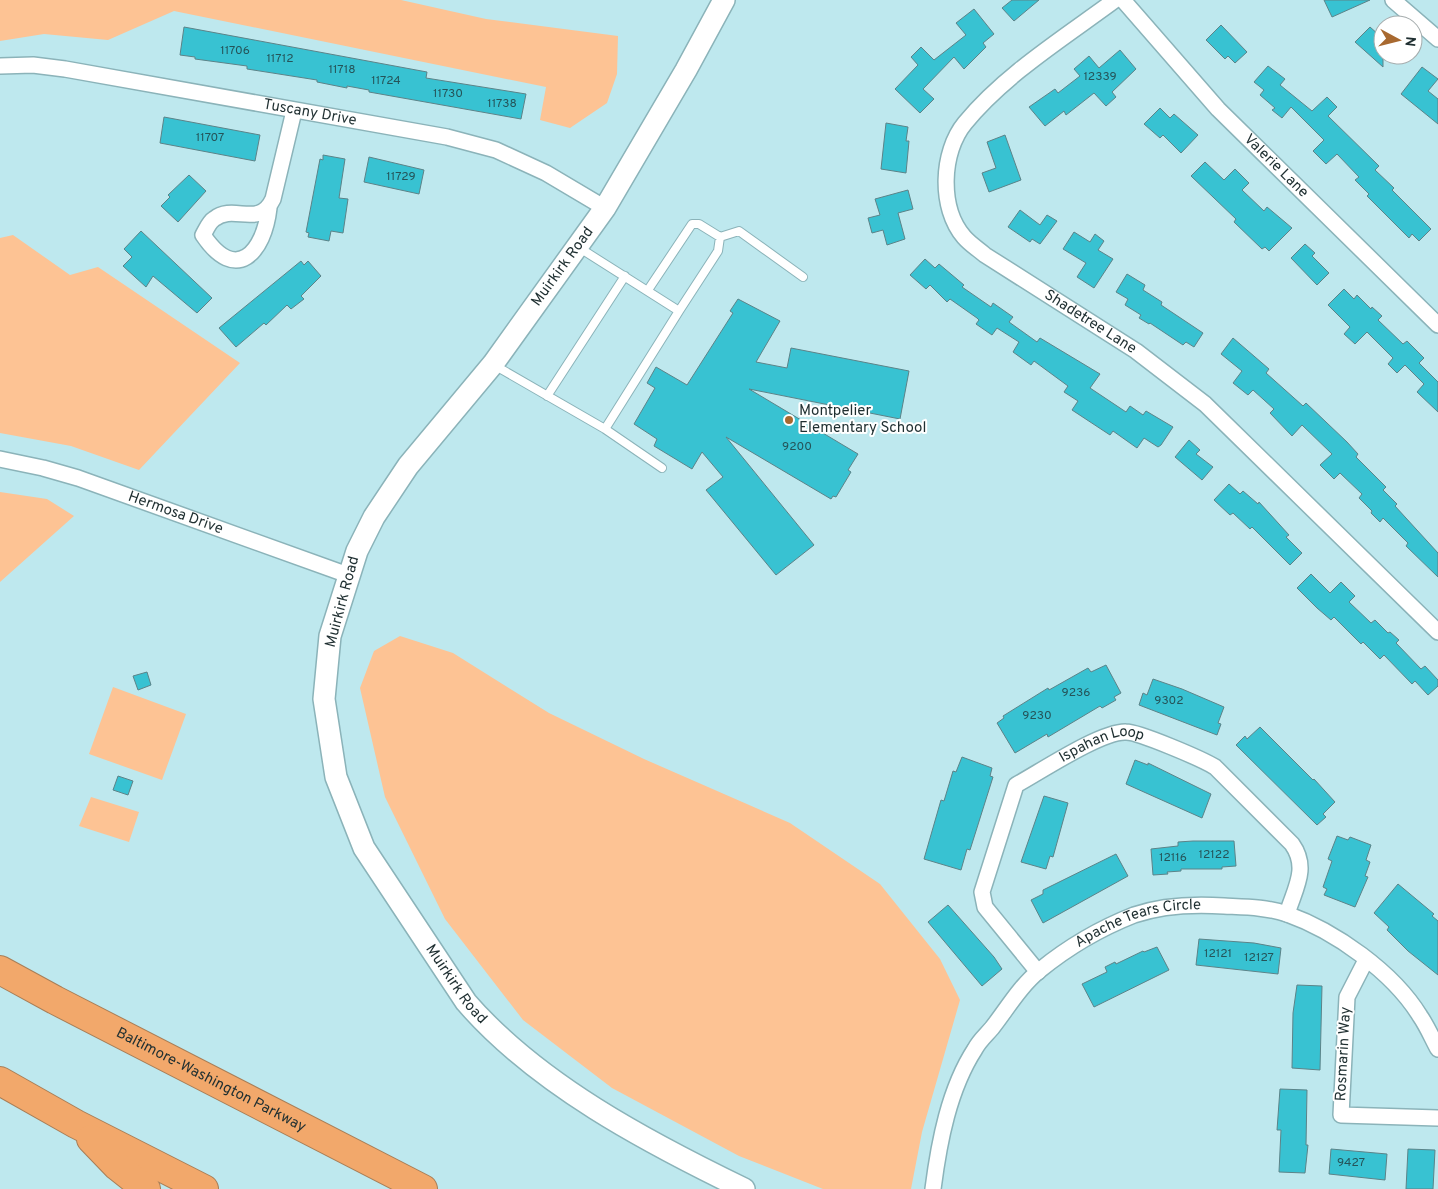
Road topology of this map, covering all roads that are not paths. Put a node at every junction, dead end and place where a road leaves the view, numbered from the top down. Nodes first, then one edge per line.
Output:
1 (724, 0) edge
2 (1115, 0) edge
3 (1123, 0) edge
4 (1393, 0) edge
5 (1438, 39) edge
6 (0, 66) edge
7 (294, 111) junction
8 (269, 208) dead end
9 (605, 208) junction
10 (720, 237) junction
11 (578, 247) junction
12 (625, 276) junction
13 (803, 276) dead end
14 (648, 290) junction
15 (679, 311) junction
16 (1438, 325) edge
17 (492, 364) junction
18 (547, 396) junction
19 (605, 430) junction
20 (0, 459) edge
21 (662, 468) dead end
22 (348, 575) junction
23 (1438, 632) edge
24 (1286, 914) junction
25 (1366, 960) junction
26 (0, 970) edge
27 (1038, 972) junction
28 (1438, 1049) edge
29 (0, 1081) edge
30 (1438, 1118) edge
31 (76, 1124) junction
32 (312, 1130) junction
33 (146, 1189) edge
34 (204, 1189) edge
35 (423, 1189) edge
36 (446, 1189) edge
37 (744, 1189) edge
38 (933, 1189) edge

1 - 9 main road, Muirkirk Road
2 - 23 street, Shadetree Lane
3 - 16 street, Valerie Lane
4 - 5 street
6 - 7 street, Tuscany Drive
7 - 8 street
7 - 9 street, Tuscany Drive
9 - 11 main road, Muirkirk Road
10 - 13 lane
10 - 14 lane
10 - 15 lane
11 - 12 lane
11 - 17 main road, Muirkirk Road
12 - 14 lane
12 - 18 lane
14 - 15 lane
15 - 19 lane
17 - 18 lane
17 - 22 main road, Muirkirk Road
18 - 19 lane
19 - 21 lane
20 - 22 street, Hermosa Drive
22 - 37 main road, Muirkirk Road
24 - 25 street, Apache Tears Circle
24 - 27 street, Apache Tears Circle
24 - 27 street, Ispahan Loop
25 - 28 street, Apache Tears Circle
25 - 30 street, Rosmarin Way
26 - 32 highway, Baltimore-Washington Parkway
27 - 38 street, Apache Tears Circle
29 - 31 highway
31 - 33 highway
31 - 34 highway
32 - 35 highway, Baltimore-Washington Parkway
32 - 36 highway

